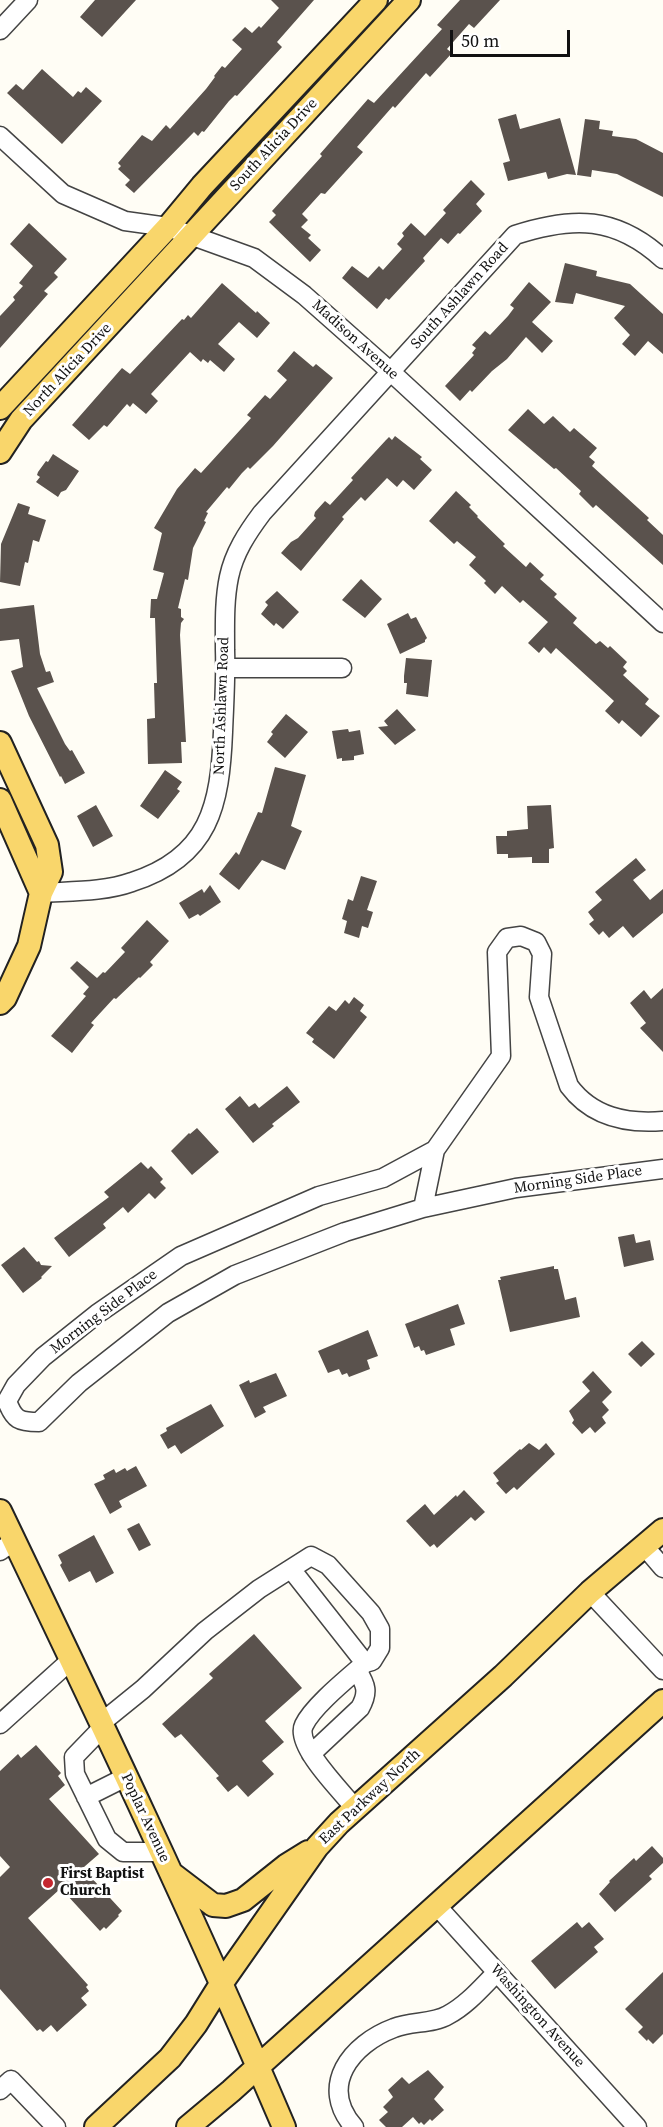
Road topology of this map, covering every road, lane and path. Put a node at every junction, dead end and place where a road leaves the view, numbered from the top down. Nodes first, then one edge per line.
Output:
1 (28, 0) edge
2 (376, 0) edge
3 (409, 0) edge
4 (0, 30) edge
5 (0, 136) edge
6 (168, 227) junction
7 (191, 235) junction
8 (663, 259) edge
9 (123, 275) joint
10 (141, 291) joint
11 (392, 372) junction
12 (0, 408) edge
13 (334, 434) joint
14 (0, 452) edge
15 (663, 623) edge
16 (225, 668) junction
17 (342, 668) dead end
18 (0, 742) edge
19 (0, 800) edge
20 (42, 893) junction
21 (0, 1003) edge
22 (663, 1121) edge
23 (435, 1150) junction
24 (663, 1169) edge
25 (423, 1208) junction
26 (0, 1511) edge
27 (663, 1530) edge
28 (7, 1546) edge
29 (645, 1547) junction
30 (663, 1568) edge
31 (291, 1569) junction
32 (590, 1592) junction
33 (71, 1660) junction
34 (361, 1666) junction
35 (663, 1670) edge
36 (663, 1701) edge
37 (0, 1724) edge
38 (102, 1725) junction
39 (311, 1754) junction
40 (126, 1777) junction
41 (86, 1797) junction
42 (356, 1808) junction
43 (317, 1847) junction
44 (165, 1862) junction
45 (436, 1905) junction
46 (497, 1972) junction
47 (221, 1984) junction
48 (258, 2066) junction
49 (0, 2090) edge
50 (56, 2127) edge
51 (96, 2127) edge
52 (188, 2127) edge
53 (284, 2127) edge
54 (354, 2127) edge
55 (637, 2127) edge

1 - 4 street
2 - 6 main road, South Alicia Drive
3 - 7 main road, South Alicia Drive
5 - 6 street, Madison Avenue
6 - 7 street, Madison Avenue
6 - 9 main road, South Alicia Drive
7 - 10 main road, South Alicia Drive
7 - 11 street, Madison Avenue
8 - 11 street, South Ashlawn Road
9 - 12 main road, North Alicia Drive
10 - 14 main road, North Alicia Drive
11 - 13 street, South Ashlawn Road
11 - 15 street, Madison Avenue
13 - 16 street, North Ashlawn Road
16 - 17 street
16 - 20 street, North Ashlawn Road
18 - 20 main road
19 - 20 main road
20 - 21 main road
22 - 23 street, Morning Side Place
23 - 25 street, Morning Side Place
23 - 25 street, Morning Side Place
24 - 25 street, Morning Side Place
26 - 28 main road, Poplar Avenue
27 - 29 main road, East Parkway North
28 - 33 main road, Poplar Avenue
29 - 30 street
29 - 32 main road, East Parkway North
31 - 34 street
31 - 34 street
31 - 38 street
32 - 35 street
32 - 42 main road, East Parkway North
33 - 37 street
33 - 38 main road, Poplar Avenue
34 - 39 street
34 - 39 street
36 - 45 main road
38 - 40 main road, Poplar Avenue
38 - 41 street
39 - 42 street
40 - 41 street
40 - 44 main road, Poplar Avenue
41 - 44 street
42 - 43 main road, East Parkway North
43 - 44 main road
43 - 47 main road, East Parkway North
44 - 47 main road, Poplar Avenue
45 - 46 street, Washington Avenue
45 - 48 main road
46 - 54 street
46 - 55 street, Washington Avenue
47 - 48 main road, Poplar Avenue
47 - 51 main road, East Parkway North
48 - 52 main road
48 - 53 main road, Poplar Avenue
49 - 50 street

